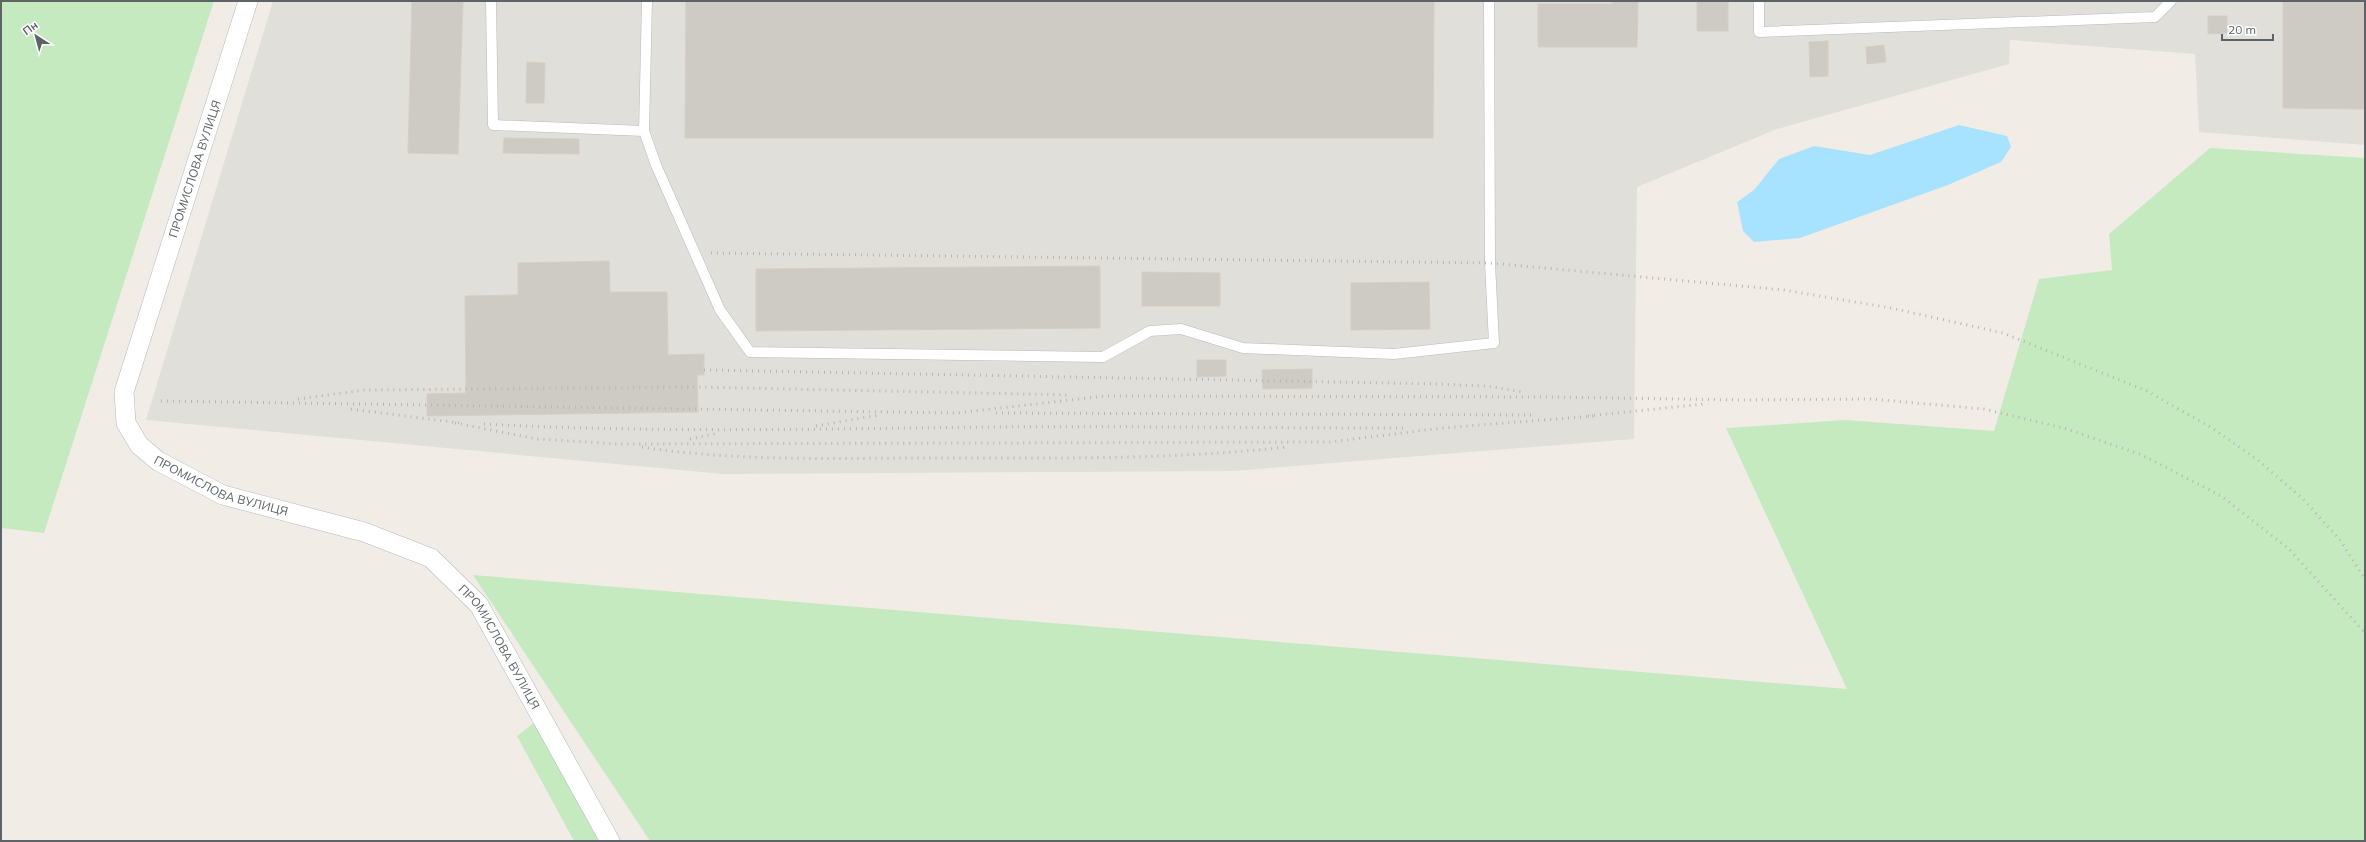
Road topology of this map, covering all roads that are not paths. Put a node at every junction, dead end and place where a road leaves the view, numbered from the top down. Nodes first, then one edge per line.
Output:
1 (248, 1) edge
2 (491, 1) edge
3 (647, 1) edge
4 (1489, 1) edge
5 (1759, 1) edge
6 (2171, 1) edge
7 (644, 131) junction
8 (610, 841) edge

1 - 8 street, ПРОМИСЛОВА ВУЛИЦЯ
2 - 7 lane
3 - 7 lane
4 - 7 lane
5 - 6 lane

